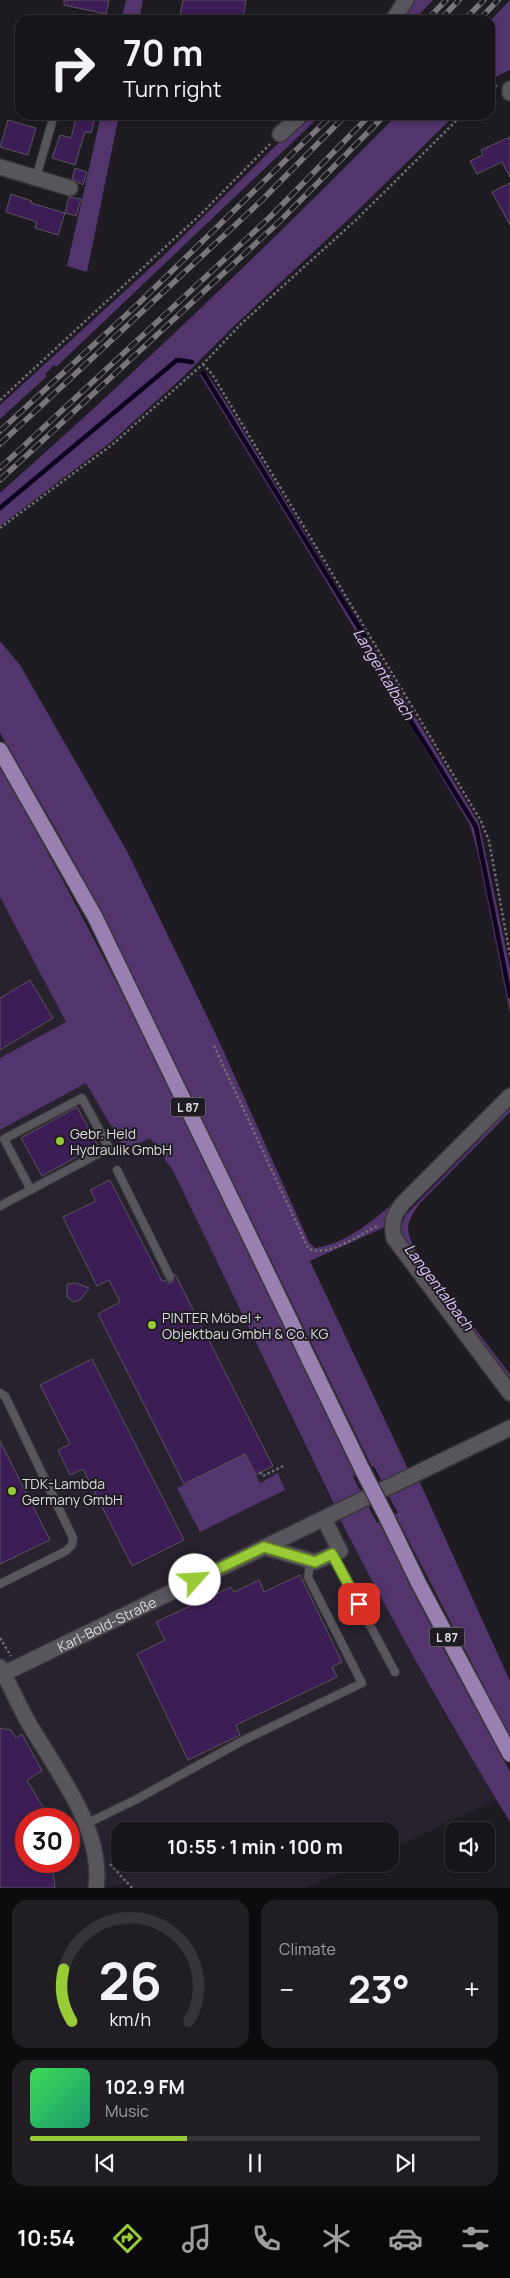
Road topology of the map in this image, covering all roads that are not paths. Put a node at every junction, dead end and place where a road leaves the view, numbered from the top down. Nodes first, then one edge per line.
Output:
1 (406, 0) edge
2 (396, 15) edge
3 (53, 120) edge
4 (295, 120) edge
5 (280, 134) road end
6 (0, 167) edge
7 (36, 178) junction
8 (70, 188) dead end
9 (0, 750) edge
10 (510, 1096) edge
11 (117, 1170) dead end
12 (31, 1190) junction
13 (0, 1206) edge
14 (170, 1277) dead end
15 (0, 1393) edge
16 (510, 1393) edge
17 (510, 1428) edge
18 (324, 1518) junction
19 (264, 1547) junction
20 (332, 1554) junction
21 (311, 1561) junction
22 (0, 1584) edge
23 (2, 1671) edge
24 (395, 1672) dead end
25 (510, 1754) edge
26 (86, 1824) junction
27 (96, 1888) edge

1 - 2 street
3 - 7 lane
4 - 5 street
6 - 7 street
7 - 8 street
9 - 25 main road, L 87, bridge
10 - 16 street
11 - 14 lane
12 - 12 lane
12 - 13 lane
15 - 22 lane
17 - 18 street, Karl-Bold-Straße
18 - 19 street, Karl-Bold-Straße
18 - 20 street
19 - 21 street
19 - 23 street, Karl-Bold-Straße
20 - 21 street
20 - 24 lane
21 - 26 lane
23 - 26 street, Karl-Bold-Straße
26 - 27 street, Karl-Bold-Straße

